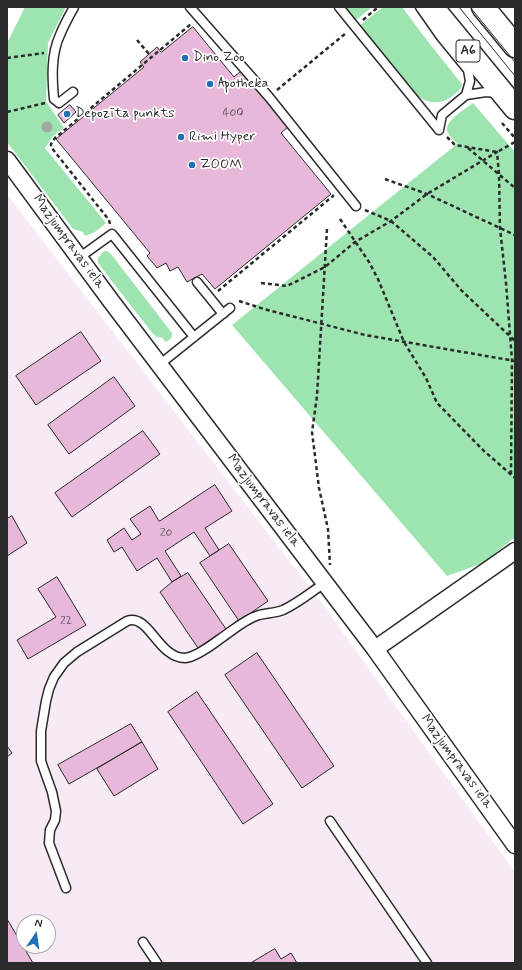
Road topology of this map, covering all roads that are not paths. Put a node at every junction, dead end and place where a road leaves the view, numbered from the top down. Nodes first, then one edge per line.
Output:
1 (74, 7) edge
2 (190, 7) edge
3 (339, 7) edge
4 (420, 7) edge
5 (432, 7) edge
6 (483, 7) edge
7 (515, 46) edge
8 (73, 92) dead end
9 (466, 95) junction
10 (510, 101) edge
11 (7, 160) edge
12 (356, 206) road end
13 (80, 257) junction
14 (197, 282) dead end
15 (230, 308) dead end
16 (223, 314) junction
17 (194, 337) junction
18 (159, 365) junction
19 (515, 551) edge
20 (325, 583) junction
21 (375, 649) junction
22 (330, 821) dead end
23 (515, 845) edge
24 (66, 888) dead end
25 (143, 942) dead end
26 (157, 963) edge
27 (427, 963) edge

1 - 8 lane
2 - 12 lane
3 - 9 lane
4 - 9 lane
5 - 10 highway, A6
6 - 7 highway
9 - 10 lane
11 - 13 street, Mazjumpravas iela
13 - 17 lane
13 - 18 street, Mazjumpravas iela
14 - 16 lane
15 - 16 lane
16 - 17 lane
17 - 18 lane
18 - 20 street, Mazjumpravas iela
19 - 21 street
20 - 21 street, Mazjumpravas iela
20 - 24 lane
21 - 23 street, Mazjumpravas iela
22 - 27 lane
25 - 26 lane

